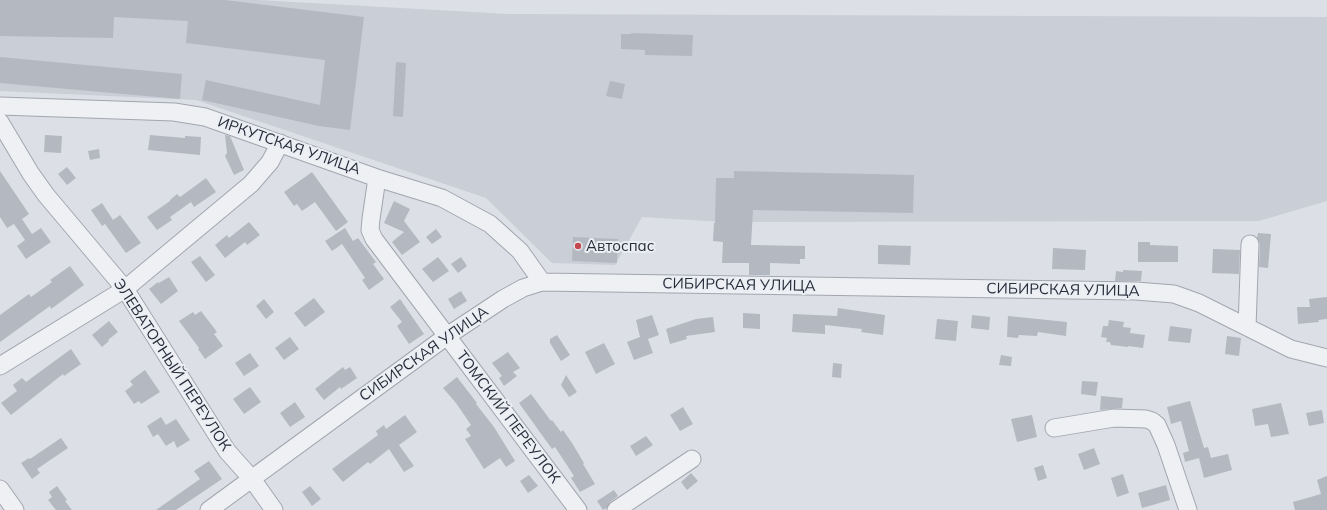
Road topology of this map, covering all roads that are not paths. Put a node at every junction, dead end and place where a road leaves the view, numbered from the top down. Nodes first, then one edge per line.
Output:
1 (0, 106) edge
2 (0, 122) edge
3 (280, 143) junction
4 (377, 178) junction
5 (1250, 244) dead end
6 (542, 282) junction
7 (125, 289) junction
8 (1247, 327) junction
9 (447, 336) junction
10 (1327, 358) edge
11 (0, 366) edge
12 (1054, 428) dead end
13 (692, 459) dead end
14 (252, 479) junction
15 (0, 489) edge
16 (15, 510) edge
17 (209, 510) edge
18 (274, 510) edge
19 (578, 510) edge
20 (616, 510) edge
21 (1188, 510) edge

1 - 3 street, ИРКУТСКАЯ УЛИЦА
2 - 7 street, ЭЛЕВАТОРНЫЙ ПЕРЕУЛОК
3 - 4 street, ИРКУТСКАЯ УЛИЦА
3 - 7 street
4 - 6 street, ИРКУТСКАЯ УЛИЦА
4 - 9 street, ТОМСКИЙ ПЕРЕУЛОК
5 - 8 street
6 - 8 street, СИБИРСКАЯ УЛИЦА
6 - 9 street, СИБИРСКАЯ УЛИЦА
7 - 11 street
7 - 14 street, ЭЛЕВАТОРНЫЙ ПЕРЕУЛОК
8 - 10 street, СИБИРСКАЯ УЛИЦА
9 - 14 street, СИБИРСКАЯ УЛИЦА
9 - 19 street, ТОМСКИЙ ПЕРЕУЛОК
12 - 21 street
13 - 20 street
14 - 17 street, СИБИРСКАЯ УЛИЦА
14 - 18 street, ЭЛЕВАТОРНЫЙ ПЕРЕУЛОК
15 - 16 street

